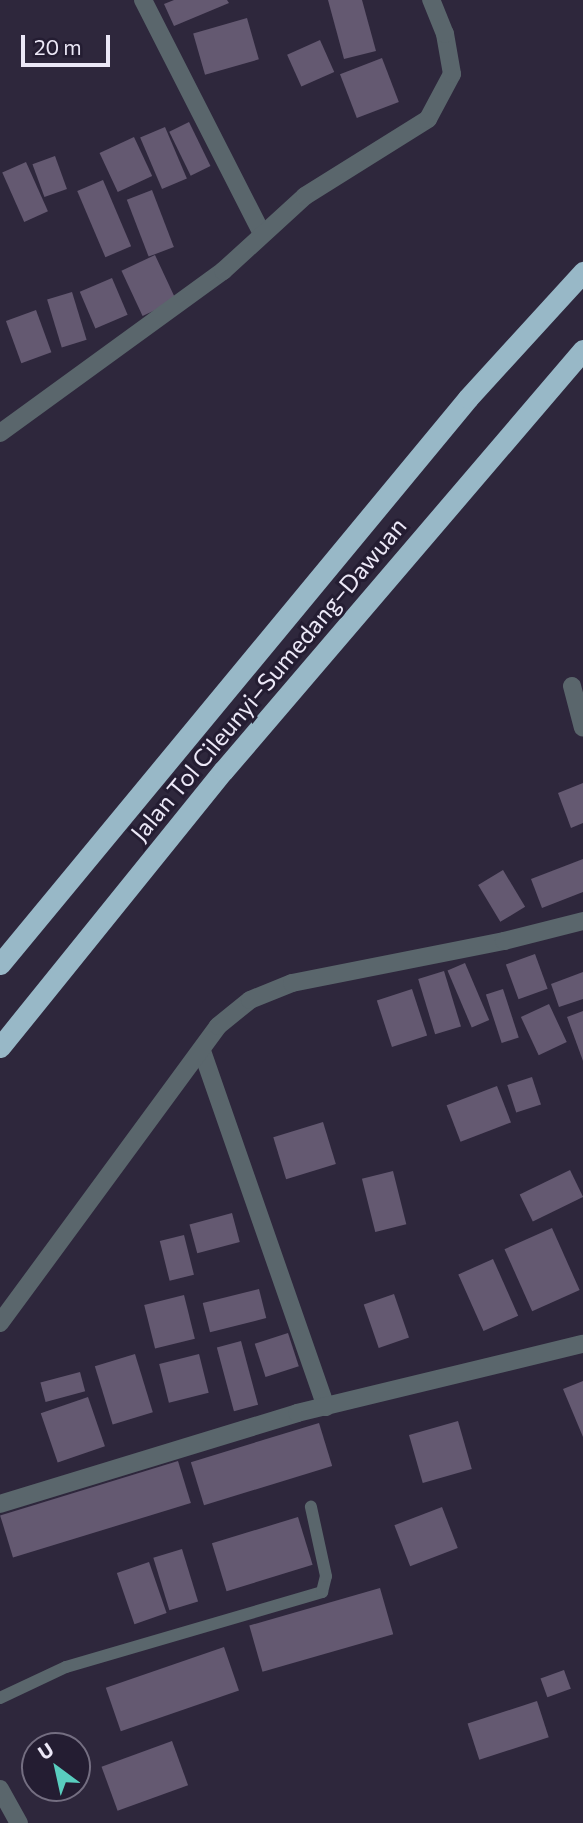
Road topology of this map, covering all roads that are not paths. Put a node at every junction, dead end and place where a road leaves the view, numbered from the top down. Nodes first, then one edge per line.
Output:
1 (143, 0) edge
2 (431, 0) edge
3 (261, 234) junction
4 (583, 272) edge
5 (583, 350) edge
6 (0, 433) edge
7 (572, 686) dead end
8 (583, 728) edge
9 (583, 921) edge
10 (0, 964) edge
11 (0, 1047) edge
12 (202, 1051) junction
13 (0, 1322) edge
14 (583, 1344) edge
15 (326, 1406) junction
16 (0, 1504) edge
17 (311, 1507) dead end
18 (0, 1698) edge
19 (0, 1789) edge
20 (19, 1823) edge

1 - 3 street
2 - 3 street
3 - 6 street
4 - 10 highway, Jalan Tol Cileunyi–Sumedang–Dawuan
5 - 11 highway, Jalan Tol Cileunyi–Sumedang–Dawuan
7 - 8 street
9 - 12 street
12 - 13 street
12 - 15 street
14 - 15 street
15 - 16 street
17 - 18 lane
19 - 20 street

